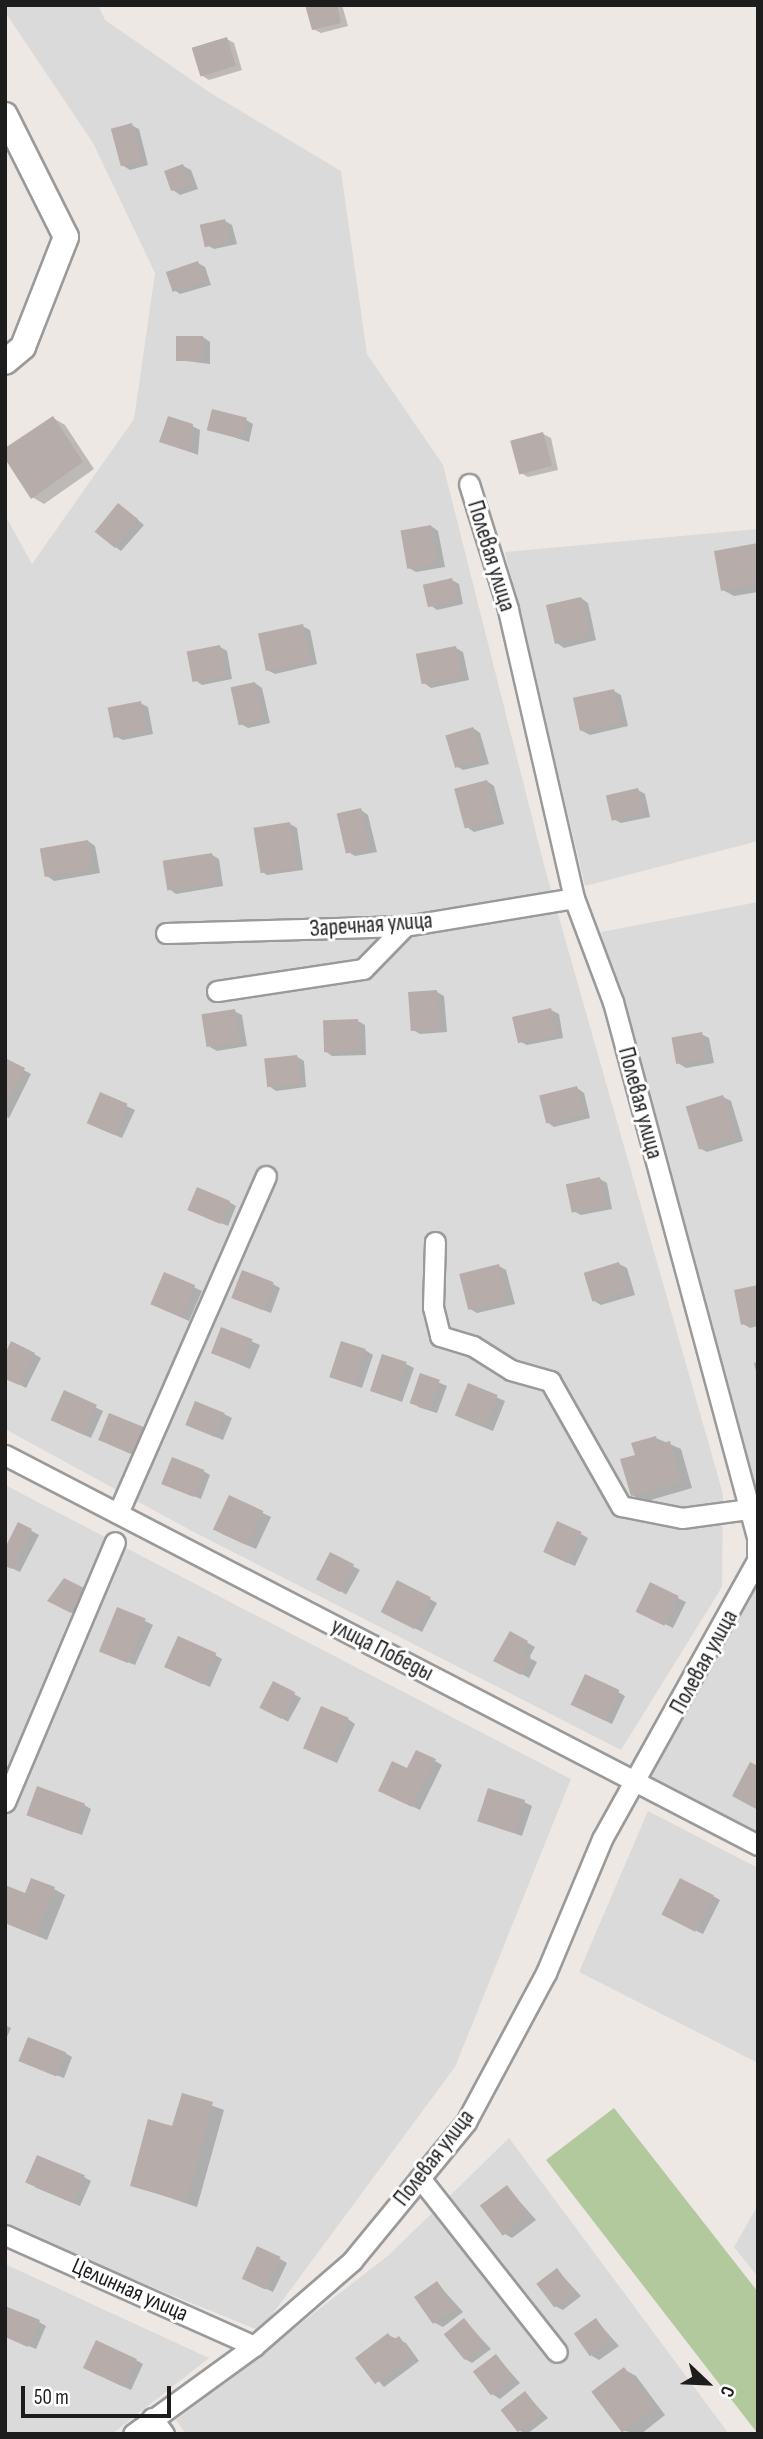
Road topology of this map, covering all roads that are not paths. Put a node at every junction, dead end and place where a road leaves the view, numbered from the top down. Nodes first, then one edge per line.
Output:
1 (5, 115) edge
2 (5, 362) edge
3 (469, 484) dead end
4 (574, 898) junction
5 (405, 926) junction
6 (166, 933) dead end
7 (217, 991) dead end
8 (266, 1176) dead end
9 (435, 1242) dead end
10 (5, 1455) edge
11 (749, 1509) junction
12 (118, 1513) junction
13 (115, 1542) dead end
14 (636, 1782) junction
15 (5, 1802) edge
16 (758, 1845) edge
17 (420, 2178) junction
18 (5, 2235) edge
19 (254, 2346) junction
20 (558, 2352) dead end
21 (158, 2426) edge
22 (133, 2434) edge

1 - 2 street
3 - 4 street, Полевая улица
4 - 5 street, Заречная улица
4 - 11 street, Полевая улица
5 - 6 street, Заречная улица
5 - 7 street
8 - 12 street
9 - 11 street
10 - 12 street, улица Победы
11 - 14 street, Полевая улица
12 - 14 street, улица Победы
13 - 15 street
14 - 16 street, улица Победы
14 - 17 street, Полевая улица
17 - 19 street, Полевая улица
17 - 20 street
18 - 19 street, Целинная улица
19 - 21 street, Полевая улица
21 - 22 street, Полевая улица

